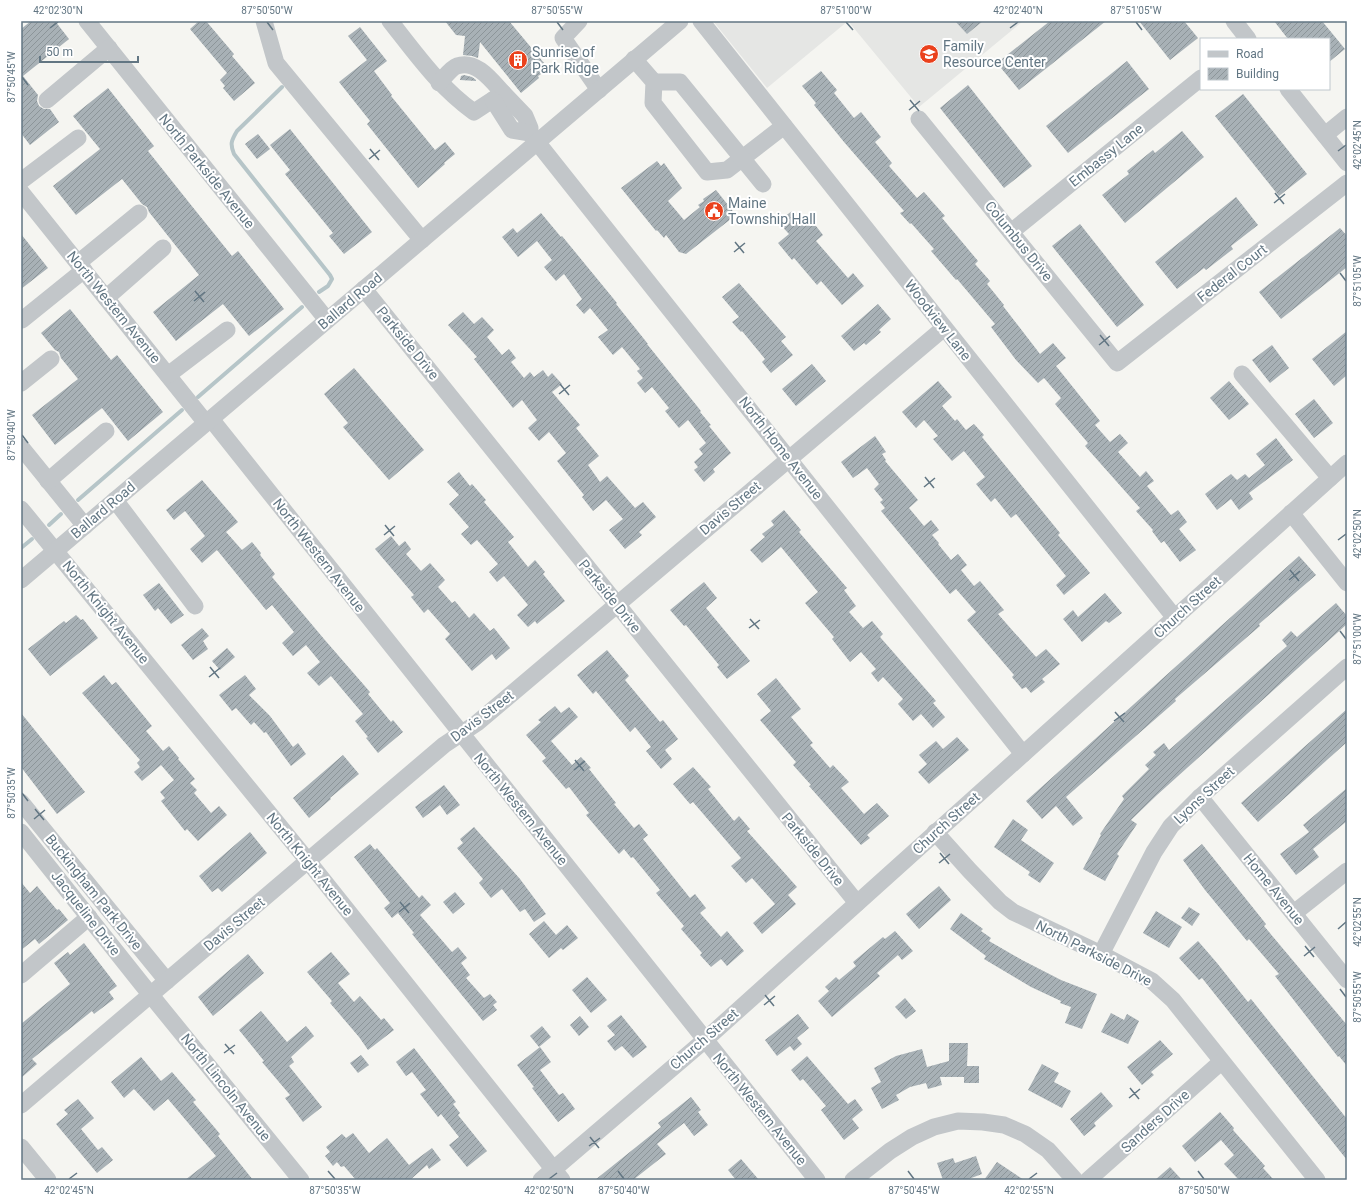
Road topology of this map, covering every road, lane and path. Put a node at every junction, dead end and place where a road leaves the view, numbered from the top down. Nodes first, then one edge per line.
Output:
1 (87, 21) edge
2 (390, 21) edge
3 (579, 21) edge
4 (680, 21) edge
5 (701, 21) edge
6 (1234, 21) edge
7 (267, 22) edge
8 (1247, 38) edge
9 (109, 48) junction
10 (634, 59) junction
11 (1200, 79) edge
12 (439, 82) junction
13 (654, 82) junction
14 (599, 90) junction
15 (1289, 90) edge
16 (498, 96) junction
17 (47, 100) dead end
18 (1347, 117) edge
19 (919, 119) dead end
20 (784, 126) junction
21 (1325, 135) junction
22 (78, 138) dead end
23 (534, 138) junction
24 (742, 159) junction
25 (1347, 163) edge
26 (21, 181) edge
27 (1347, 183) edge
28 (763, 184) dead end
29 (21, 192) edge
30 (139, 214) dead end
31 (1011, 232) junction
32 (422, 240) junction
33 (163, 248) dead end
34 (81, 266) junction
35 (364, 289) junction
36 (106, 298) junction
37 (22, 320) dead end
38 (327, 320) junction
39 (944, 328) junction
40 (227, 330) dead end
41 (51, 359) dead end
42 (1117, 363) joint
43 (1242, 374) dead end
44 (168, 375) junction
45 (21, 383) edge
46 (208, 421) junction
47 (106, 431) dead end
48 (21, 447) edge
49 (789, 458) junction
50 (1347, 463) edge
51 (1330, 478) junction
52 (48, 481) junction
53 (115, 500) junction
54 (21, 509) edge
55 (1291, 513) junction
56 (85, 526) junction
57 (56, 550) junction
58 (21, 580) edge
59 (1347, 583) edge
60 (617, 604) junction
61 (194, 606) dead end
62 (1175, 618) junction
63 (1347, 667) edge
64 (461, 734) junction
65 (1023, 754) junction
66 (1200, 797) junction
67 (21, 802) edge
68 (21, 832) edge
69 (935, 832) junction
70 (308, 861) junction
71 (1347, 871) edge
72 (857, 903) junction
73 (1294, 914) junction
74 (89, 917) junction
75 (1101, 954) junction
76 (21, 975) edge
77 (1347, 980) edge
78 (167, 981) junction
79 (150, 995) junction
80 (705, 1040) junction
81 (1221, 1062) junction
82 (21, 1105) edge
83 (21, 1147) edge
84 (552, 1177) edge
85 (48, 1180) edge
86 (301, 1180) edge
87 (817, 1180) edge
88 (853, 1180) edge
89 (1075, 1180) edge
90 (1088, 1180) edge
91 (1317, 1180) edge

1 - 9 street, North Parkside Avenue
2 - 12 street
3 - 14 street
4 - 10 street, Ballard Road
5 - 20 street, Woodview Lane
6 - 8 street
7 - 32 street
9 - 17 street
9 - 38 street, North Parkside Avenue
10 - 13 street
10 - 14 street, Ballard Road
11 - 31 street, Embassy Lane
12 - 16 street
12 - 16 street, North Home Avenue
13 - 24 street
13 - 24 street
14 - 23 street, Ballard Road
15 - 21 street
16 - 23 street, North Home Avenue
18 - 21 street
19 - 31 street, Columbus Drive
20 - 24 street
20 - 39 street, Woodview Lane
21 - 25 street
22 - 26 street
23 - 32 street, Ballard Road
23 - 49 street, North Home Avenue
24 - 28 street
27 - 42 street, Federal Court
29 - 34 street, North Western Avenue
30 - 34 street
31 - 42 street, Columbus Drive
32 - 35 street, Ballard Road
33 - 36 street
34 - 36 street, North Western Avenue
34 - 37 street
35 - 38 street, Ballard Road
35 - 60 street, Parkside Drive
36 - 44 street, North Western Avenue
38 - 46 street, Ballard Road
39 - 49 street, Davis Street
39 - 62 street, Woodview Lane
40 - 44 street
41 - 45 street
43 - 51 street
44 - 46 street, North Western Avenue
46 - 53 street, Ballard Road
46 - 64 street, North Western Avenue
47 - 52 street
48 - 52 street
49 - 60 street, Davis Street
49 - 65 street, North Home Avenue
50 - 51 street, Church Street
51 - 55 street, Church Street
52 - 56 street
53 - 56 street, Ballard Road
53 - 61 street
54 - 57 street, North Knight Avenue
55 - 59 street
55 - 62 street, Church Street
56 - 57 street, Ballard Road
57 - 58 street, Ballard Road
57 - 70 street, North Knight Avenue
60 - 64 street, Davis Street
60 - 72 street, Parkside Drive
62 - 65 street, Church Street
63 - 66 street, Lyons Street
64 - 70 street, Davis Street
64 - 80 street, North Western Avenue
65 - 69 street, Church Street
66 - 73 street, Home Avenue
66 - 75 street, Lyons Street
67 - 78 street, Buckingham Park Drive
68 - 74 street, Jacqueline Drive
69 - 72 street, Church Street
69 - 75 street, North Parkside Drive
70 - 78 street, Davis Street
70 - 84 street, North Knight Avenue
71 - 73 street
72 - 80 street, Church Street
73 - 77 street, Home Avenue
74 - 76 street
74 - 79 street, Jacqueline Drive
75 - 81 street, North Parkside Drive
78 - 79 street, Davis Street
79 - 82 street, Davis Street
79 - 86 street, North Lincoln Avenue
80 - 84 street, Church Street
80 - 87 street, North Western Avenue
81 - 90 street, Sanders Drive
81 - 91 street, North Parkside Drive
83 - 85 street
88 - 89 street

